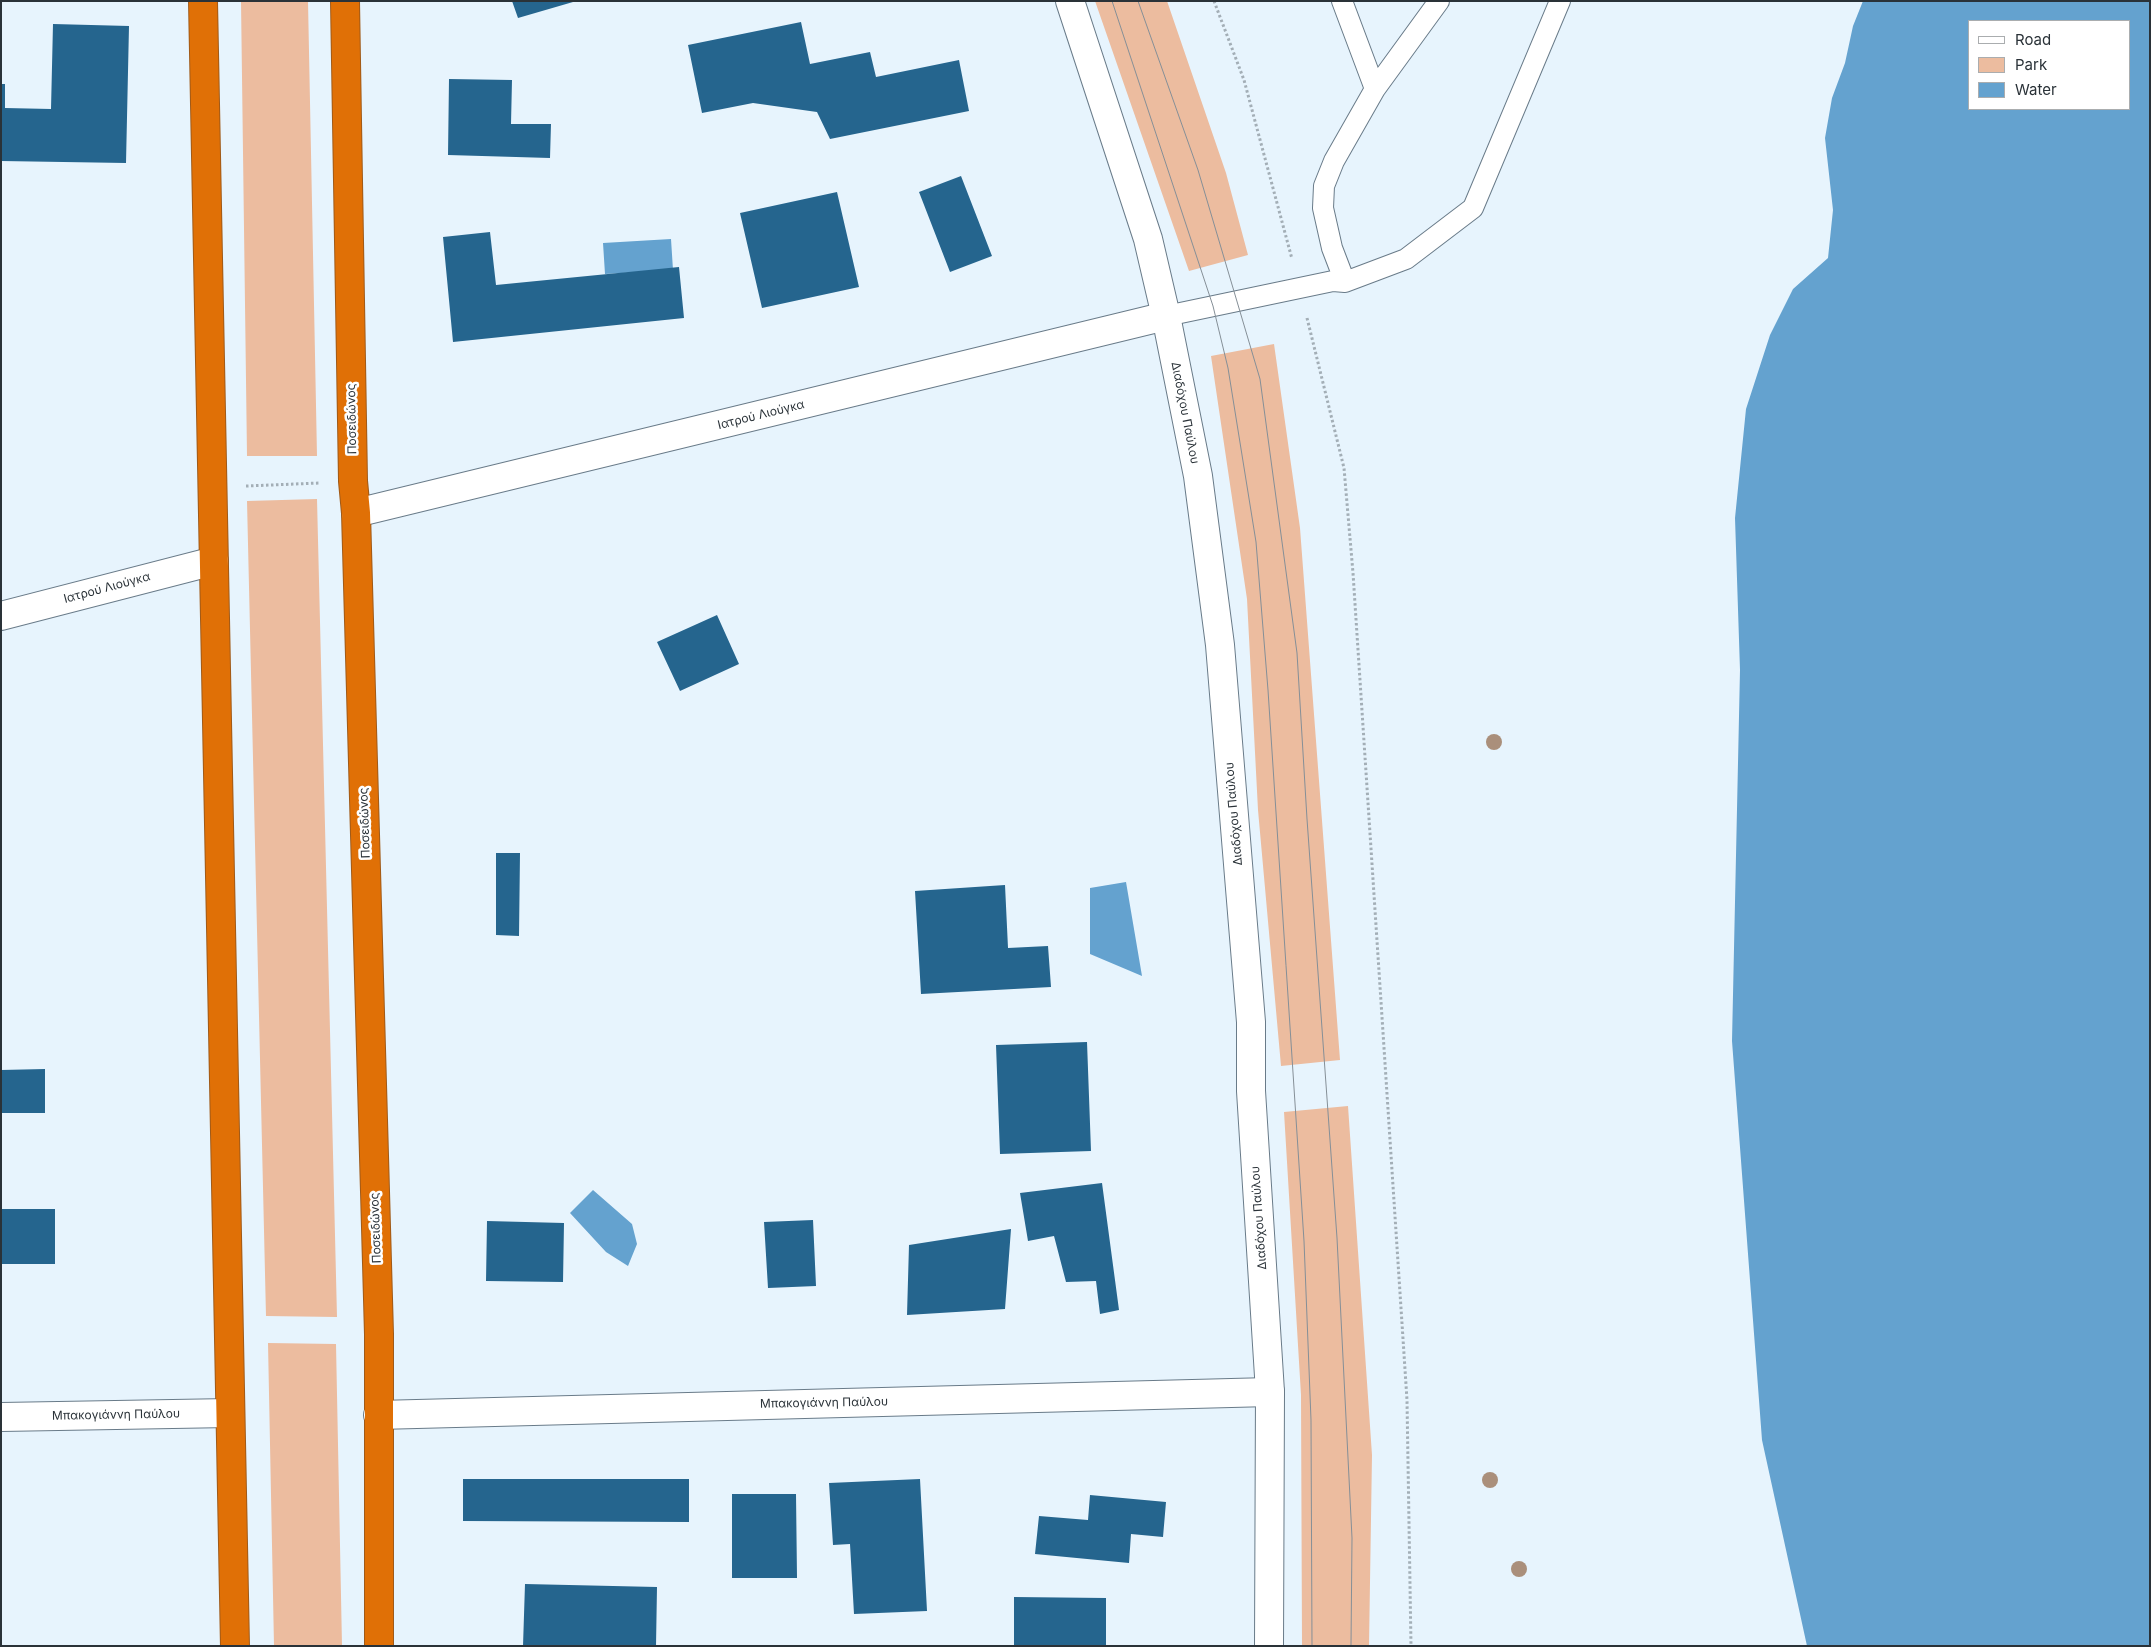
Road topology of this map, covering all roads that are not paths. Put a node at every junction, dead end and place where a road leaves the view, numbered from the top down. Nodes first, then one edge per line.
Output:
1 (203, 1) edge
2 (345, 1) edge
3 (1070, 1) edge
4 (1342, 1) edge
5 (1439, 1) edge
6 (1560, 1) edge
7 (1375, 89) junction
8 (1345, 282) junction
9 (1166, 316) junction
10 (356, 514) junction
11 (214, 561) junction
12 (1, 616) edge
13 (1270, 1392) junction
14 (230, 1413) junction
15 (378, 1415) junction
16 (1, 1417) edge
17 (235, 1646) edge
18 (379, 1646) edge
19 (1269, 1646) edge

1 - 11 highway
2 - 10 highway, Ποσειδώνος
3 - 9 street, Διαδόχου Παύλου
4 - 7 lane
5 - 7 lane
6 - 8 lane
7 - 8 lane
8 - 9 lane
9 - 10 street, Ιατρού Λιούγκα
9 - 13 street, Διαδόχου Παύλου
10 - 15 highway, Ποσειδώνος
11 - 12 street, Ιατρού Λιούγκα
11 - 14 highway
13 - 15 street, Μπακογιάννη Παύλου
13 - 19 street, Διαδόχου Παύλου
14 - 16 street, Μπακογιάννη Παύλου
14 - 17 highway
15 - 18 highway, Ποσειδώνος

